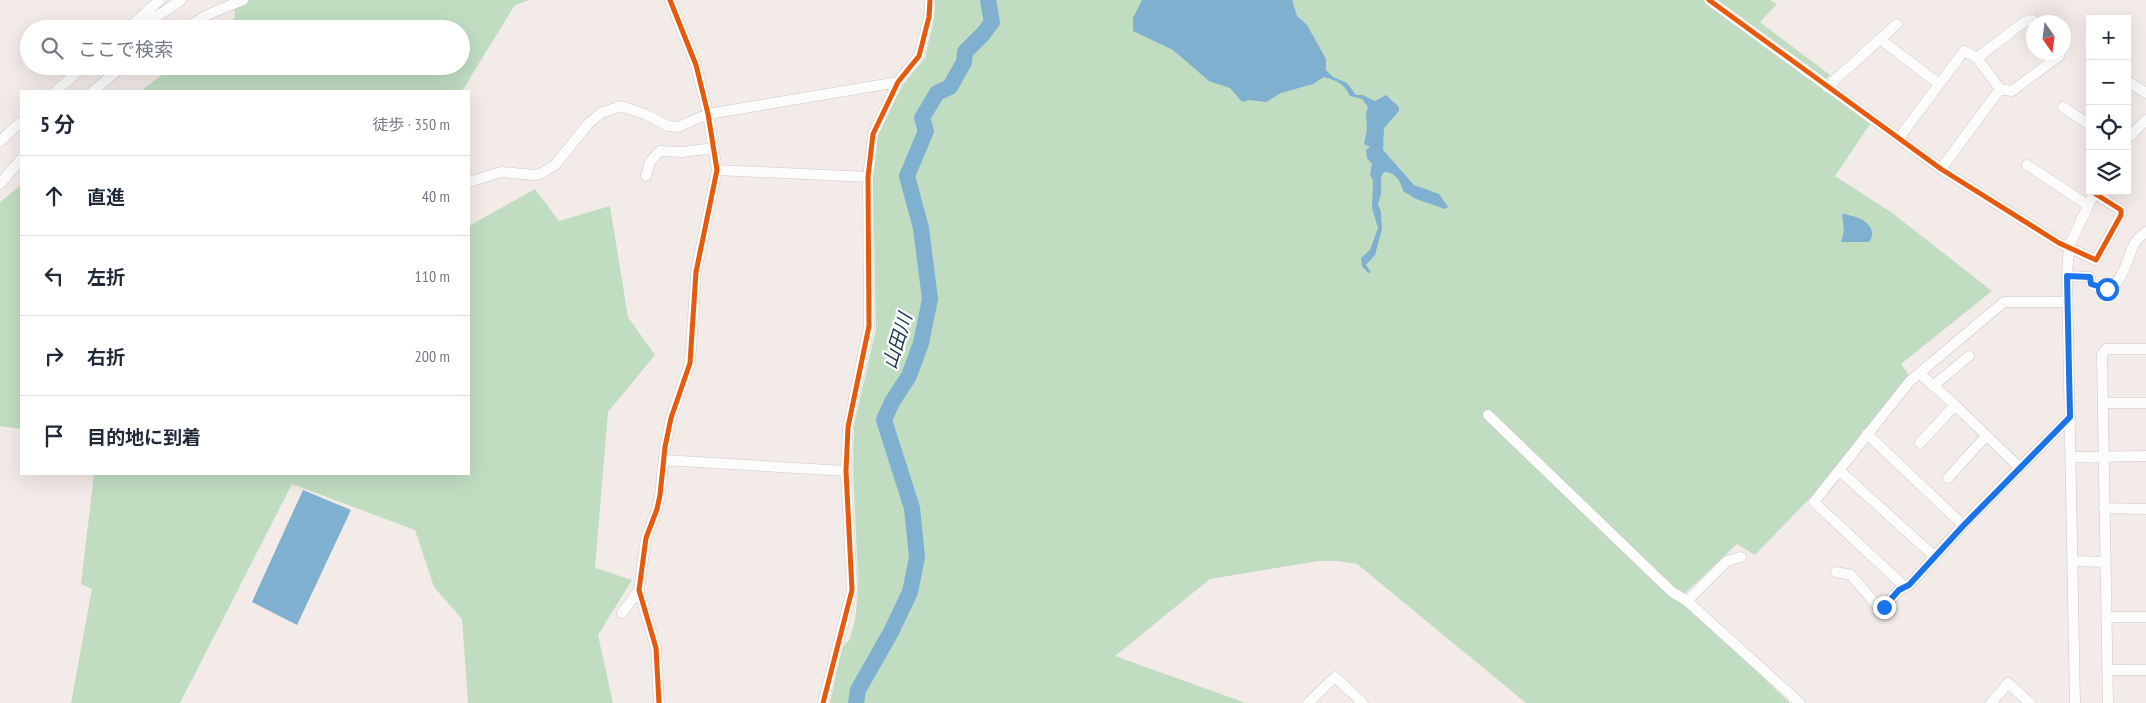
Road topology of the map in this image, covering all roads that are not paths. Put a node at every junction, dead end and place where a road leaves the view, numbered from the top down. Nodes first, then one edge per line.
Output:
1 (160, 0) edge
2 (181, 0) edge
3 (244, 0) edge
4 (670, 0) edge
5 (930, 0) edge
6 (1709, 0) edge
7 (137, 20) edge
8 (151, 20) edge
9 (199, 20) edge
10 (2026, 22) edge
11 (1897, 24) dead end
12 (1880, 39) junction
13 (1977, 58) junction
14 (2055, 60) edge
15 (74, 75) edge
16 (113, 75) edge
17 (898, 82) junction
18 (1939, 84) junction
19 (2131, 84) edge
20 (1827, 87) junction
21 (2000, 89) junction
22 (57, 90) edge
23 (95, 90) edge
24 (2146, 93) edge
25 (2063, 107) dead end
26 (708, 114) junction
27 (2146, 120) edge
28 (2086, 122) edge
29 (20, 123) edge
30 (2131, 135) edge
31 (1899, 138) junction
32 (0, 140) edge
33 (714, 148) junction
34 (20, 160) edge
35 (2026, 165) dead end
36 (1941, 169) junction
37 (717, 170) junction
38 (646, 176) dead end
39 (868, 177) junction
40 (470, 182) edge
41 (0, 184) edge
42 (2093, 195) edge
43 (2099, 195) edge
44 (2088, 205) junction
45 (2146, 232) edge
46 (2069, 246) junction
47 (2067, 276) junction
48 (2067, 302) junction
49 (2146, 348) edge
50 (1968, 356) dead end
51 (1919, 373) junction
52 (1933, 386) junction
53 (2104, 403) junction
54 (2146, 403) edge
55 (1955, 405) junction
56 (1488, 415) dead end
57 (2070, 417) junction
58 (1867, 434) junction
59 (1986, 436) junction
60 (1920, 443) dead end
61 (2104, 456) junction
62 (2146, 456) edge
63 (2071, 457) junction
64 (664, 460) junction
65 (2019, 468) junction
66 (846, 471) junction
67 (1840, 471) junction
68 (1948, 478) dead end
69 (2104, 508) junction
70 (2146, 510) edge
71 (1963, 526) junction
72 (1934, 556) junction
73 (1741, 557) dead end
74 (2073, 561) junction
75 (2105, 562) junction
76 (1836, 572) dead end
77 (1906, 588) junction
78 (639, 590) junction
79 (1687, 601) junction
80 (622, 613) dead end
81 (2106, 617) junction
82 (2146, 617) edge
83 (2107, 670) junction
84 (2146, 670) edge
85 (659, 703) edge
86 (823, 703) edge
87 (1308, 703) edge
88 (1363, 703) edge
89 (1800, 703) edge
90 (1991, 703) edge
91 (2030, 703) edge
92 (2075, 703) edge
93 (2108, 703) edge

1 - 7 street
2 - 8 street
3 - 9 street
4 - 26 street
5 - 17 street
6 - 20 street
10 - 13 street
11 - 12 street
12 - 18 street
12 - 20 street
13 - 18 street
13 - 21 street
14 - 21 street
15 - 22 street
16 - 23 street
17 - 26 street
17 - 39 street
18 - 31 street
19 - 24 street
20 - 31 street
21 - 36 street
25 - 28 street
26 - 33 street
26 - 40 street
27 - 30 street
29 - 32 street
31 - 36 street
33 - 37 street
33 - 38 street
34 - 41 street
35 - 44 street
36 - 46 street
37 - 39 street
37 - 64 street
39 - 66 street
42 - 44 street
43 - 46 street
44 - 46 street
45 - 47 street
46 - 47 street
47 - 48 street
48 - 51 street
48 - 57 street
49 - 53 street
50 - 52 street
51 - 52 street
51 - 58 street
52 - 55 street
53 - 54 street
53 - 61 street
55 - 59 street
55 - 60 street
56 - 79 street
57 - 63 street
57 - 65 street
58 - 67 street
58 - 71 street
59 - 65 street
59 - 68 street
61 - 62 street
61 - 63 street
61 - 69 street
63 - 74 street
64 - 66 street
64 - 78 street
65 - 71 street
66 - 86 street
67 - 72 street
67 - 77 street
69 - 70 street
69 - 75 street
71 - 72 street
72 - 77 street
73 - 79 street
74 - 75 street
74 - 92 street
75 - 81 street
76 - 77 street
78 - 80 street
78 - 85 street
79 - 89 street
81 - 82 street
81 - 83 street
83 - 84 street
83 - 93 street
87 - 88 street
90 - 91 street

